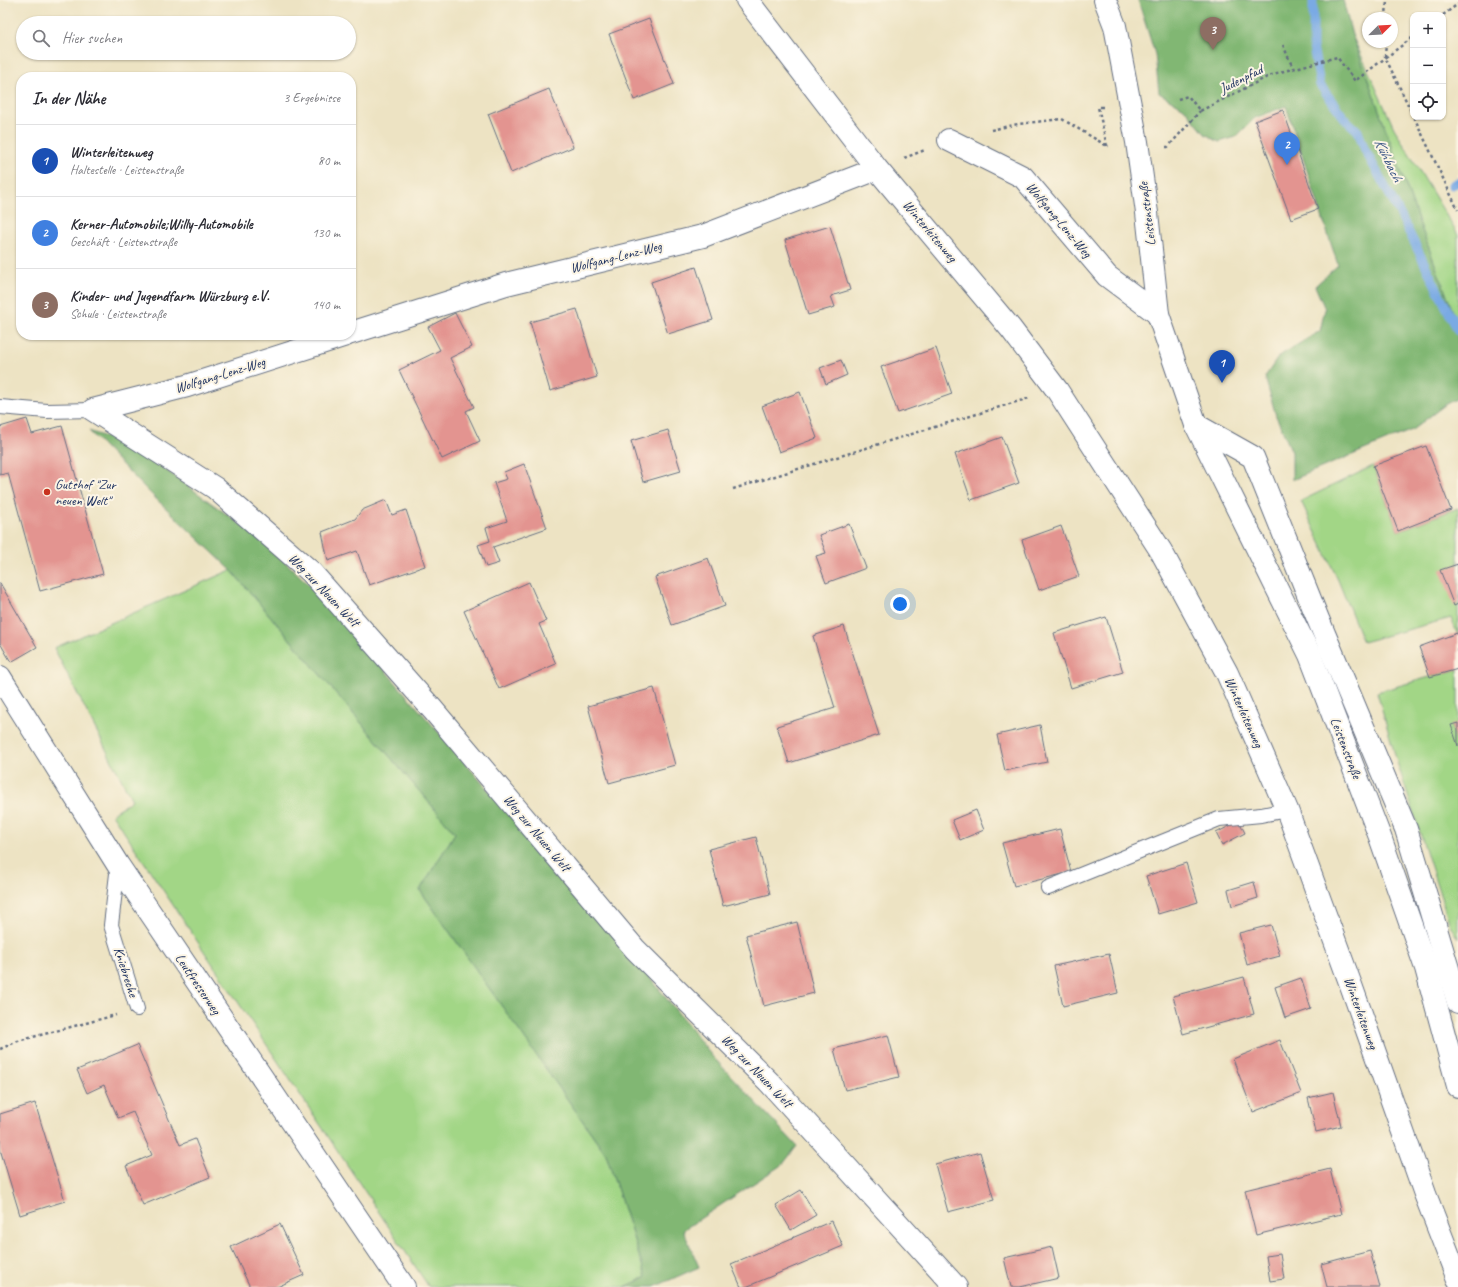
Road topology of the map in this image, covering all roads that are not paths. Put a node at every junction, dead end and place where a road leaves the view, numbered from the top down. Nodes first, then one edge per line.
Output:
1 (747, 0) edge
2 (1105, 0) edge
3 (949, 140) dead end
4 (877, 169) junction
5 (1158, 314) junction
6 (356, 331) edge
7 (330, 340) edge
8 (0, 407) edge
9 (93, 410) junction
10 (1196, 425) junction
11 (0, 677) edge
12 (1287, 810) junction
13 (118, 865) junction
14 (1048, 888) dead end
15 (1458, 1002) edge
16 (137, 1009) road end
17 (1458, 1086) edge
18 (1458, 1279) edge
19 (404, 1287) edge
20 (956, 1287) edge

1 - 4 street, Winterleitenweg
2 - 5 street, Leistenstraße
3 - 5 street, Wolfgang-Lenz-Weg
4 - 6 street, Wolfgang-Lenz-Weg
4 - 12 street, Winterleitenweg
5 - 10 street, Leistenstraße
7 - 9 street, Wolfgang-Lenz-Weg
8 - 9 lane
9 - 20 street, Weg zur Neuen Welt
10 - 15 street, Leistenstraße
10 - 17 street, Leistenstraße
11 - 13 street, Leutfresserweg
12 - 14 lane
12 - 18 street, Winterleitenweg
13 - 16 lane, Kniebreche
13 - 19 street, Leutfresserweg

